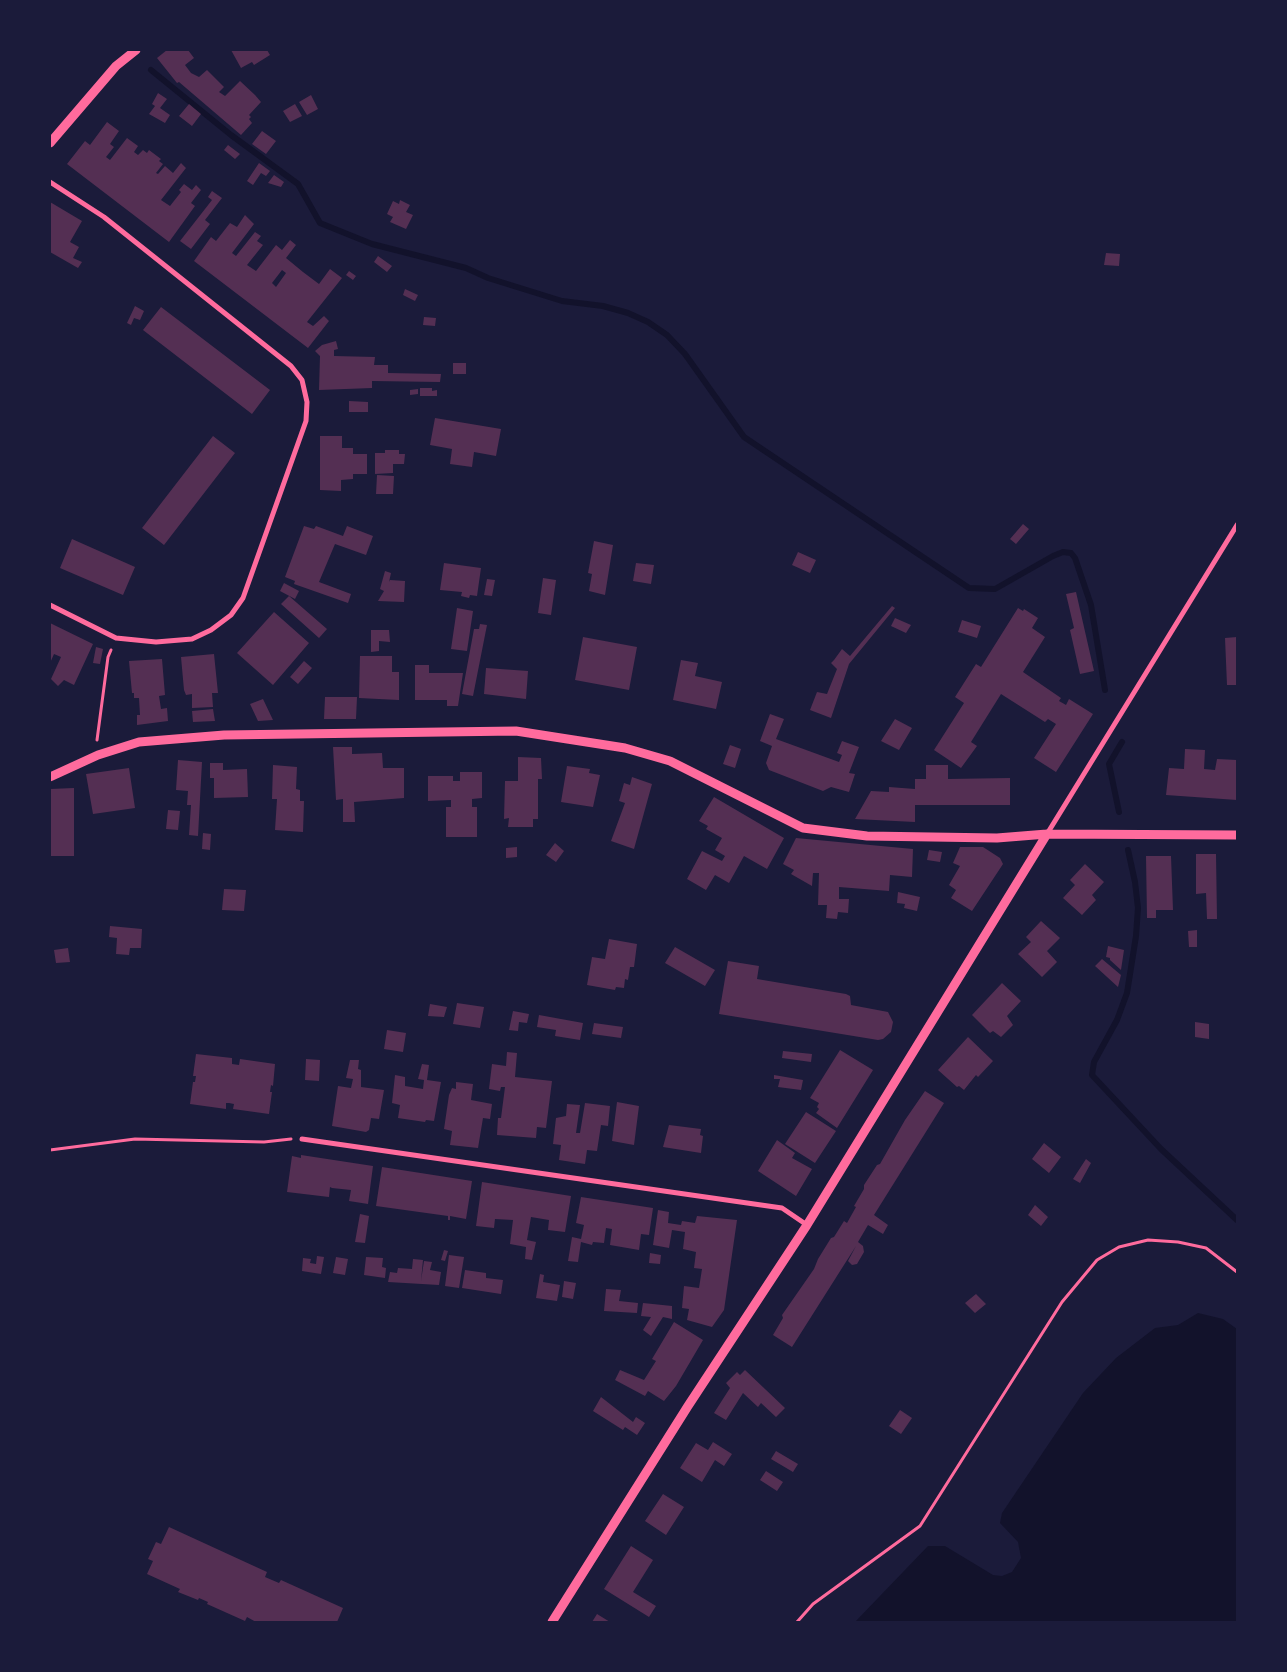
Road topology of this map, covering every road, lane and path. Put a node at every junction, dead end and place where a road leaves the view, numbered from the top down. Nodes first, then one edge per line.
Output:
1 (136, 50) edge
2 (50, 144) edge
3 (50, 182) edge
4 (1237, 525) edge
5 (50, 605) edge
6 (116, 638) junction
7 (98, 755) junction
8 (50, 777) edge
9 (1047, 834) junction
10 (1237, 835) edge
11 (302, 1139) joint
12 (50, 1150) edge
13 (807, 1225) junction
14 (1237, 1272) edge
15 (552, 1622) edge
16 (797, 1622) edge

1 - 2 street
3 - 6 street
4 - 9 street
5 - 6 street
6 - 7 path
7 - 8 street
7 - 9 street
9 - 10 street
9 - 13 street
11 - 12 path
11 - 13 street
13 - 15 street
14 - 16 path

